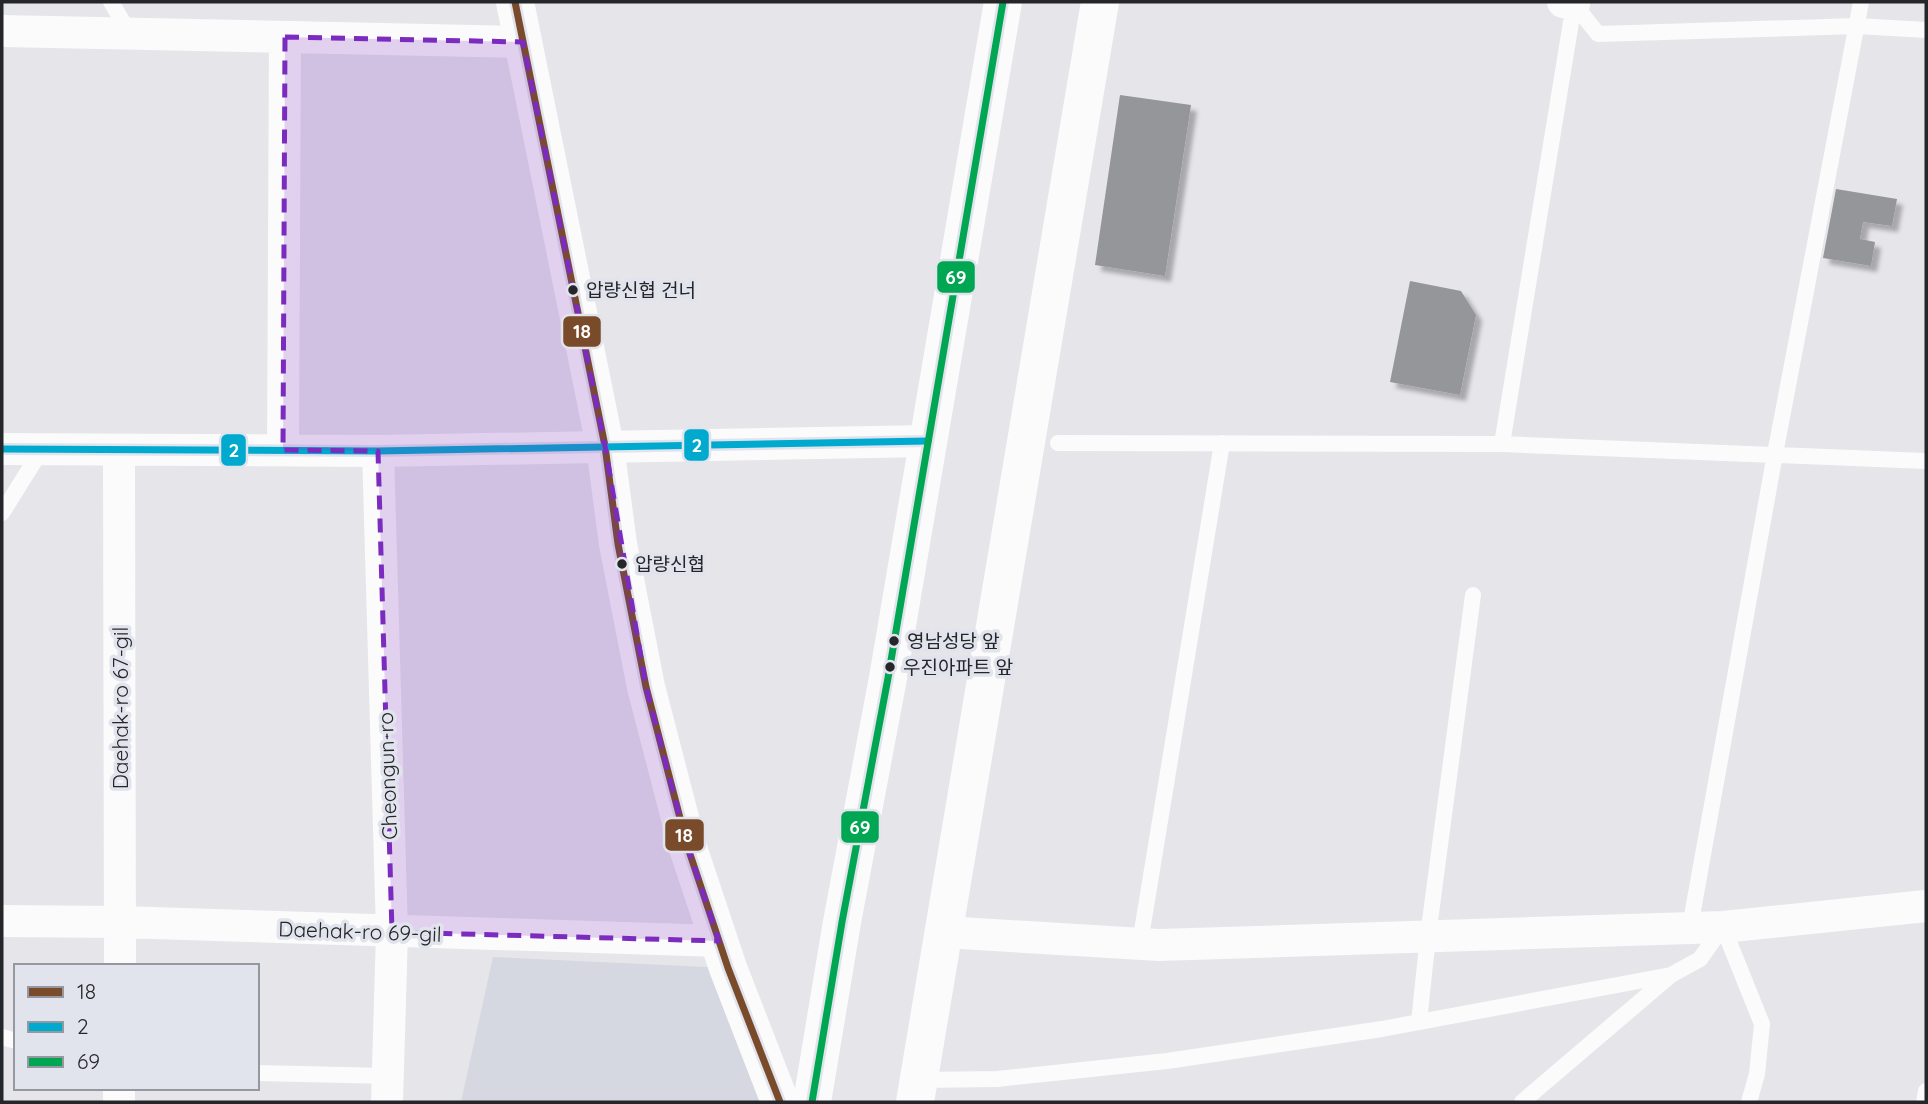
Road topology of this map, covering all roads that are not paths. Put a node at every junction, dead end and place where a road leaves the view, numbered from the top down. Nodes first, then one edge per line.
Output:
1 (111, 2) edge
2 (516, 2) edge
3 (1003, 2) edge
4 (1100, 2) edge
5 (1861, 2) edge
6 (1571, 3) edge
7 (1857, 26) junction
8 (1926, 30) edge
9 (2, 31) edge
10 (130, 34) junction
11 (285, 37) junction
12 (523, 42) junction
13 (928, 441) junction
14 (1058, 443) dead end
15 (1222, 443) junction
16 (1502, 444) junction
17 (605, 446) junction
18 (2, 449) edge
19 (41, 449) junction
20 (119, 450) junction
21 (282, 450) junction
22 (378, 451) junction
23 (1775, 454) junction
24 (1926, 461) edge
25 (2, 513) edge
26 (1473, 595) dead end
27 (1926, 906) edge
28 (2, 921) edge
29 (120, 922) junction
30 (1690, 927) junction
31 (1723, 927) junction
32 (392, 932) junction
33 (944, 932) junction
34 (1428, 936) junction
35 (719, 941) junction
36 (1140, 943) junction
37 (120, 964) edge
38 (1671, 975) junction
39 (1419, 1022) junction
40 (259, 1073) edge
41 (388, 1089) edge
42 (916, 1091) edge
43 (1926, 1091) edge
44 (780, 1102) edge
45 (812, 1102) edge
46 (1522, 1102) edge
47 (1749, 1102) edge
48 (1924, 1102) edge

1 - 10 lane
2 - 12 main road
3 - 13 main road
4 - 33 main road
5 - 7 lane
6 - 7 lane
6 - 16 lane
7 - 8 lane
7 - 23 lane
9 - 10 street
10 - 11 street
11 - 12 street
11 - 21 street
12 - 17 main road
13 - 17 street
13 - 45 main road
14 - 15 lane
15 - 16 lane
15 - 36 lane
16 - 23 lane
17 - 22 street
17 - 35 main road
18 - 19 street
19 - 20 street
19 - 25 lane
20 - 21 street
20 - 29 street, Daehak-ro 67-gil
21 - 22 street
22 - 32 street, Cheongun-ro
23 - 24 lane
23 - 30 lane
26 - 34 lane
27 - 31 street
28 - 29 street, Daehak-ro 69-gil
29 - 32 street, Daehak-ro 69-gil
29 - 37 street, Daehak-ro 67-gil
30 - 31 street
30 - 34 street
31 - 38 lane
31 - 47 lane
32 - 35 street, Daehak-ro 69-gil
32 - 41 street, Cheongun-ro
33 - 36 street
33 - 42 main road
34 - 36 street
34 - 39 lane
35 - 44 main road
38 - 39 lane
38 - 46 lane
39 - 42 lane
40 - 41 lane
43 - 48 lane

